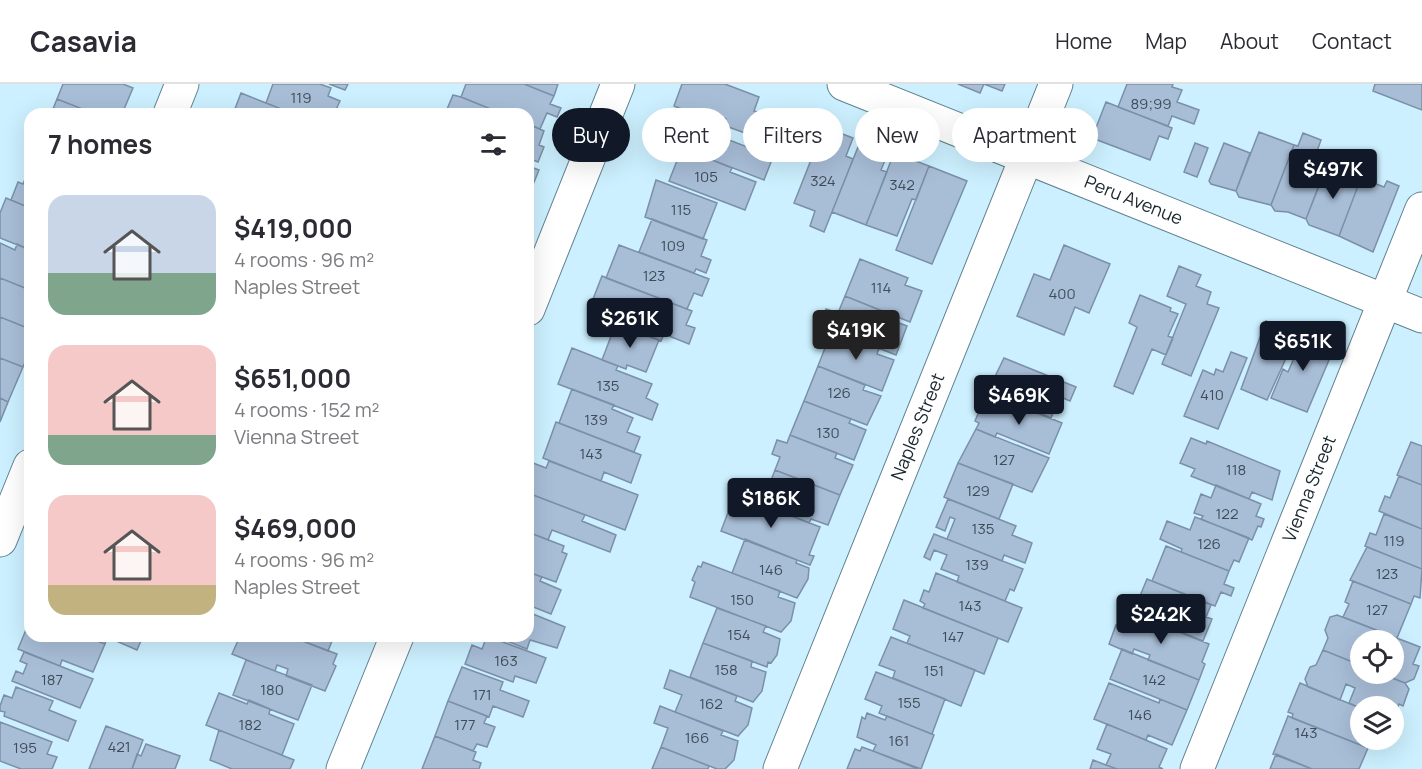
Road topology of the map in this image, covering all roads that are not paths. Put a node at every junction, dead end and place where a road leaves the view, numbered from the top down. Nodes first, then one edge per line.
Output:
1 (182, 84) edge
2 (618, 84) edge
3 (844, 84) edge
4 (1056, 84) edge
5 (172, 108) edge
6 (1046, 108) edge
7 (952, 129) edge
8 (1024, 162) edge
9 (1033, 162) edge
10 (1422, 209) edge
11 (534, 294) edge
12 (1385, 301) junction
13 (1422, 316) edge
14 (24, 481) edge
15 (0, 540) edge
16 (395, 642) edge
17 (343, 769) edge
18 (780, 769) edge
19 (1197, 769) edge

1 - 5 street
2 - 11 street
3 - 7 street, Peru Avenue
4 - 6 street, Naples Street
8 - 18 street, Naples Street
9 - 12 street, Peru Avenue
10 - 12 street, Vienna Street
12 - 13 street, Peru Avenue
12 - 19 street, Vienna Street
14 - 15 street
16 - 17 street

